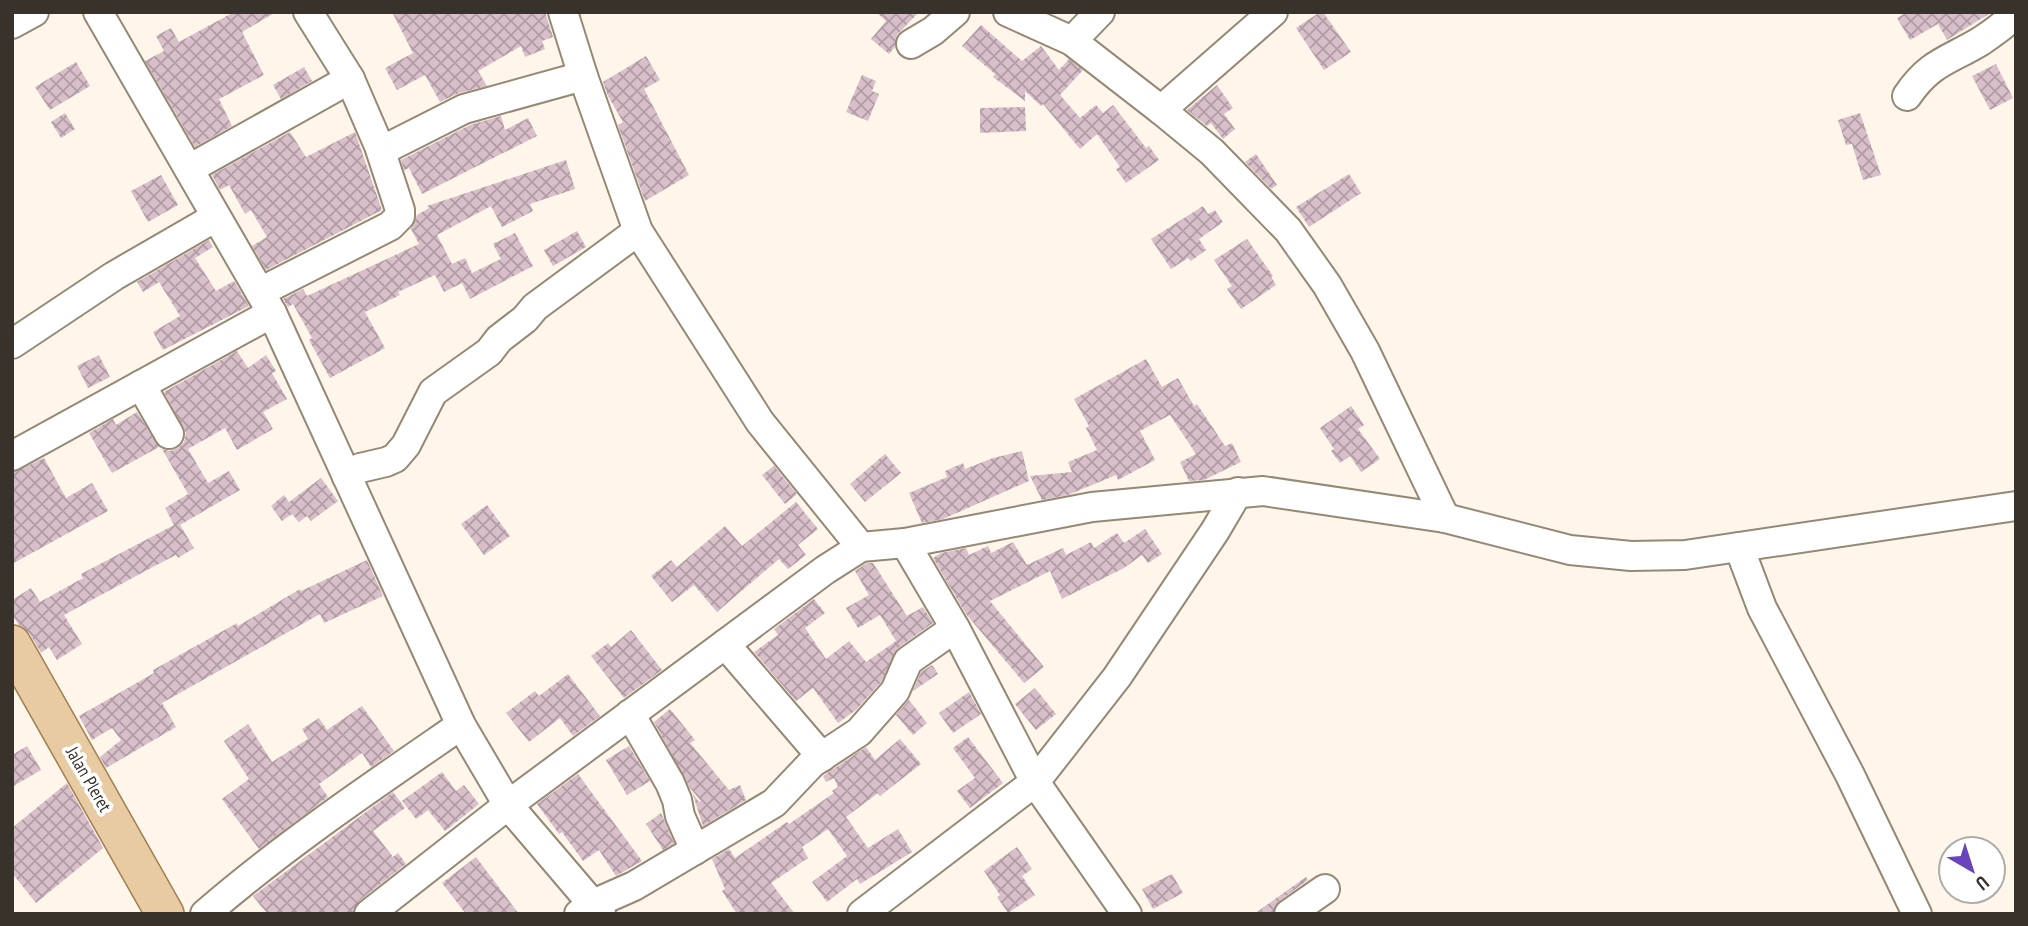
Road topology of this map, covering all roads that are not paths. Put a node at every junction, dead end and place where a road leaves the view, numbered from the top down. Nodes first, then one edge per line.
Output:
1 (34, 12) edge
2 (308, 12) edge
3 (564, 12) edge
4 (955, 12) edge
5 (1008, 12) edge
6 (1100, 12) edge
7 (1273, 12) edge
8 (2016, 14) edge
9 (105, 15) edge
10 (12, 24) edge
11 (1072, 41) junction
12 (911, 44) dead end
13 (583, 76) junction
14 (350, 79) junction
15 (1907, 96) dead end
16 (1161, 110) junction
17 (381, 151) junction
18 (188, 169) junction
19 (216, 217) junction
20 (638, 231) junction
21 (266, 303) junction
22 (12, 344) edge
23 (141, 385) junction
24 (169, 434) dead end
25 (12, 456) edge
26 (347, 477) junction
27 (1238, 492) junction
28 (2016, 506) edge
29 (1445, 518) junction
30 (905, 543) junction
31 (862, 547) junction
32 (1739, 547) junction
33 (955, 628) junction
34 (12, 644) edge
35 (725, 644) junction
36 (631, 714) junction
37 (461, 725) junction
38 (821, 757) junction
39 (1035, 782) junction
40 (508, 805) junction
41 (695, 850) junction
42 (1325, 889) dead end
43 (590, 911) edge
44 (165, 914) edge
45 (205, 914) edge
46 (369, 914) edge
47 (862, 914) edge
48 (1127, 914) edge
49 (1289, 914) edge
50 (1917, 914) edge

1 - 10 street
2 - 14 street
3 - 13 street
4 - 12 street
5 - 11 street
6 - 11 street
7 - 16 street
8 - 15 street
9 - 18 street
11 - 16 street
13 - 17 street
13 - 20 street
14 - 17 street
14 - 18 street
16 - 29 street
17 - 21 street
18 - 19 street
19 - 21 street
19 - 22 street
20 - 26 street
20 - 31 street
21 - 23 street
21 - 26 street
23 - 24 street
23 - 25 street
26 - 37 street
27 - 29 street
27 - 30 street
27 - 39 street
28 - 32 street
29 - 32 street
30 - 31 street
30 - 33 street
31 - 35 street
32 - 50 street
33 - 38 street
33 - 39 street
34 - 44 main road, Jalan Pleret
35 - 36 street
35 - 38 street
36 - 40 street
36 - 41 street
37 - 40 street
37 - 45 street
38 - 41 street
39 - 47 street
39 - 48 street
40 - 43 street
40 - 46 street
41 - 43 street
42 - 49 street

